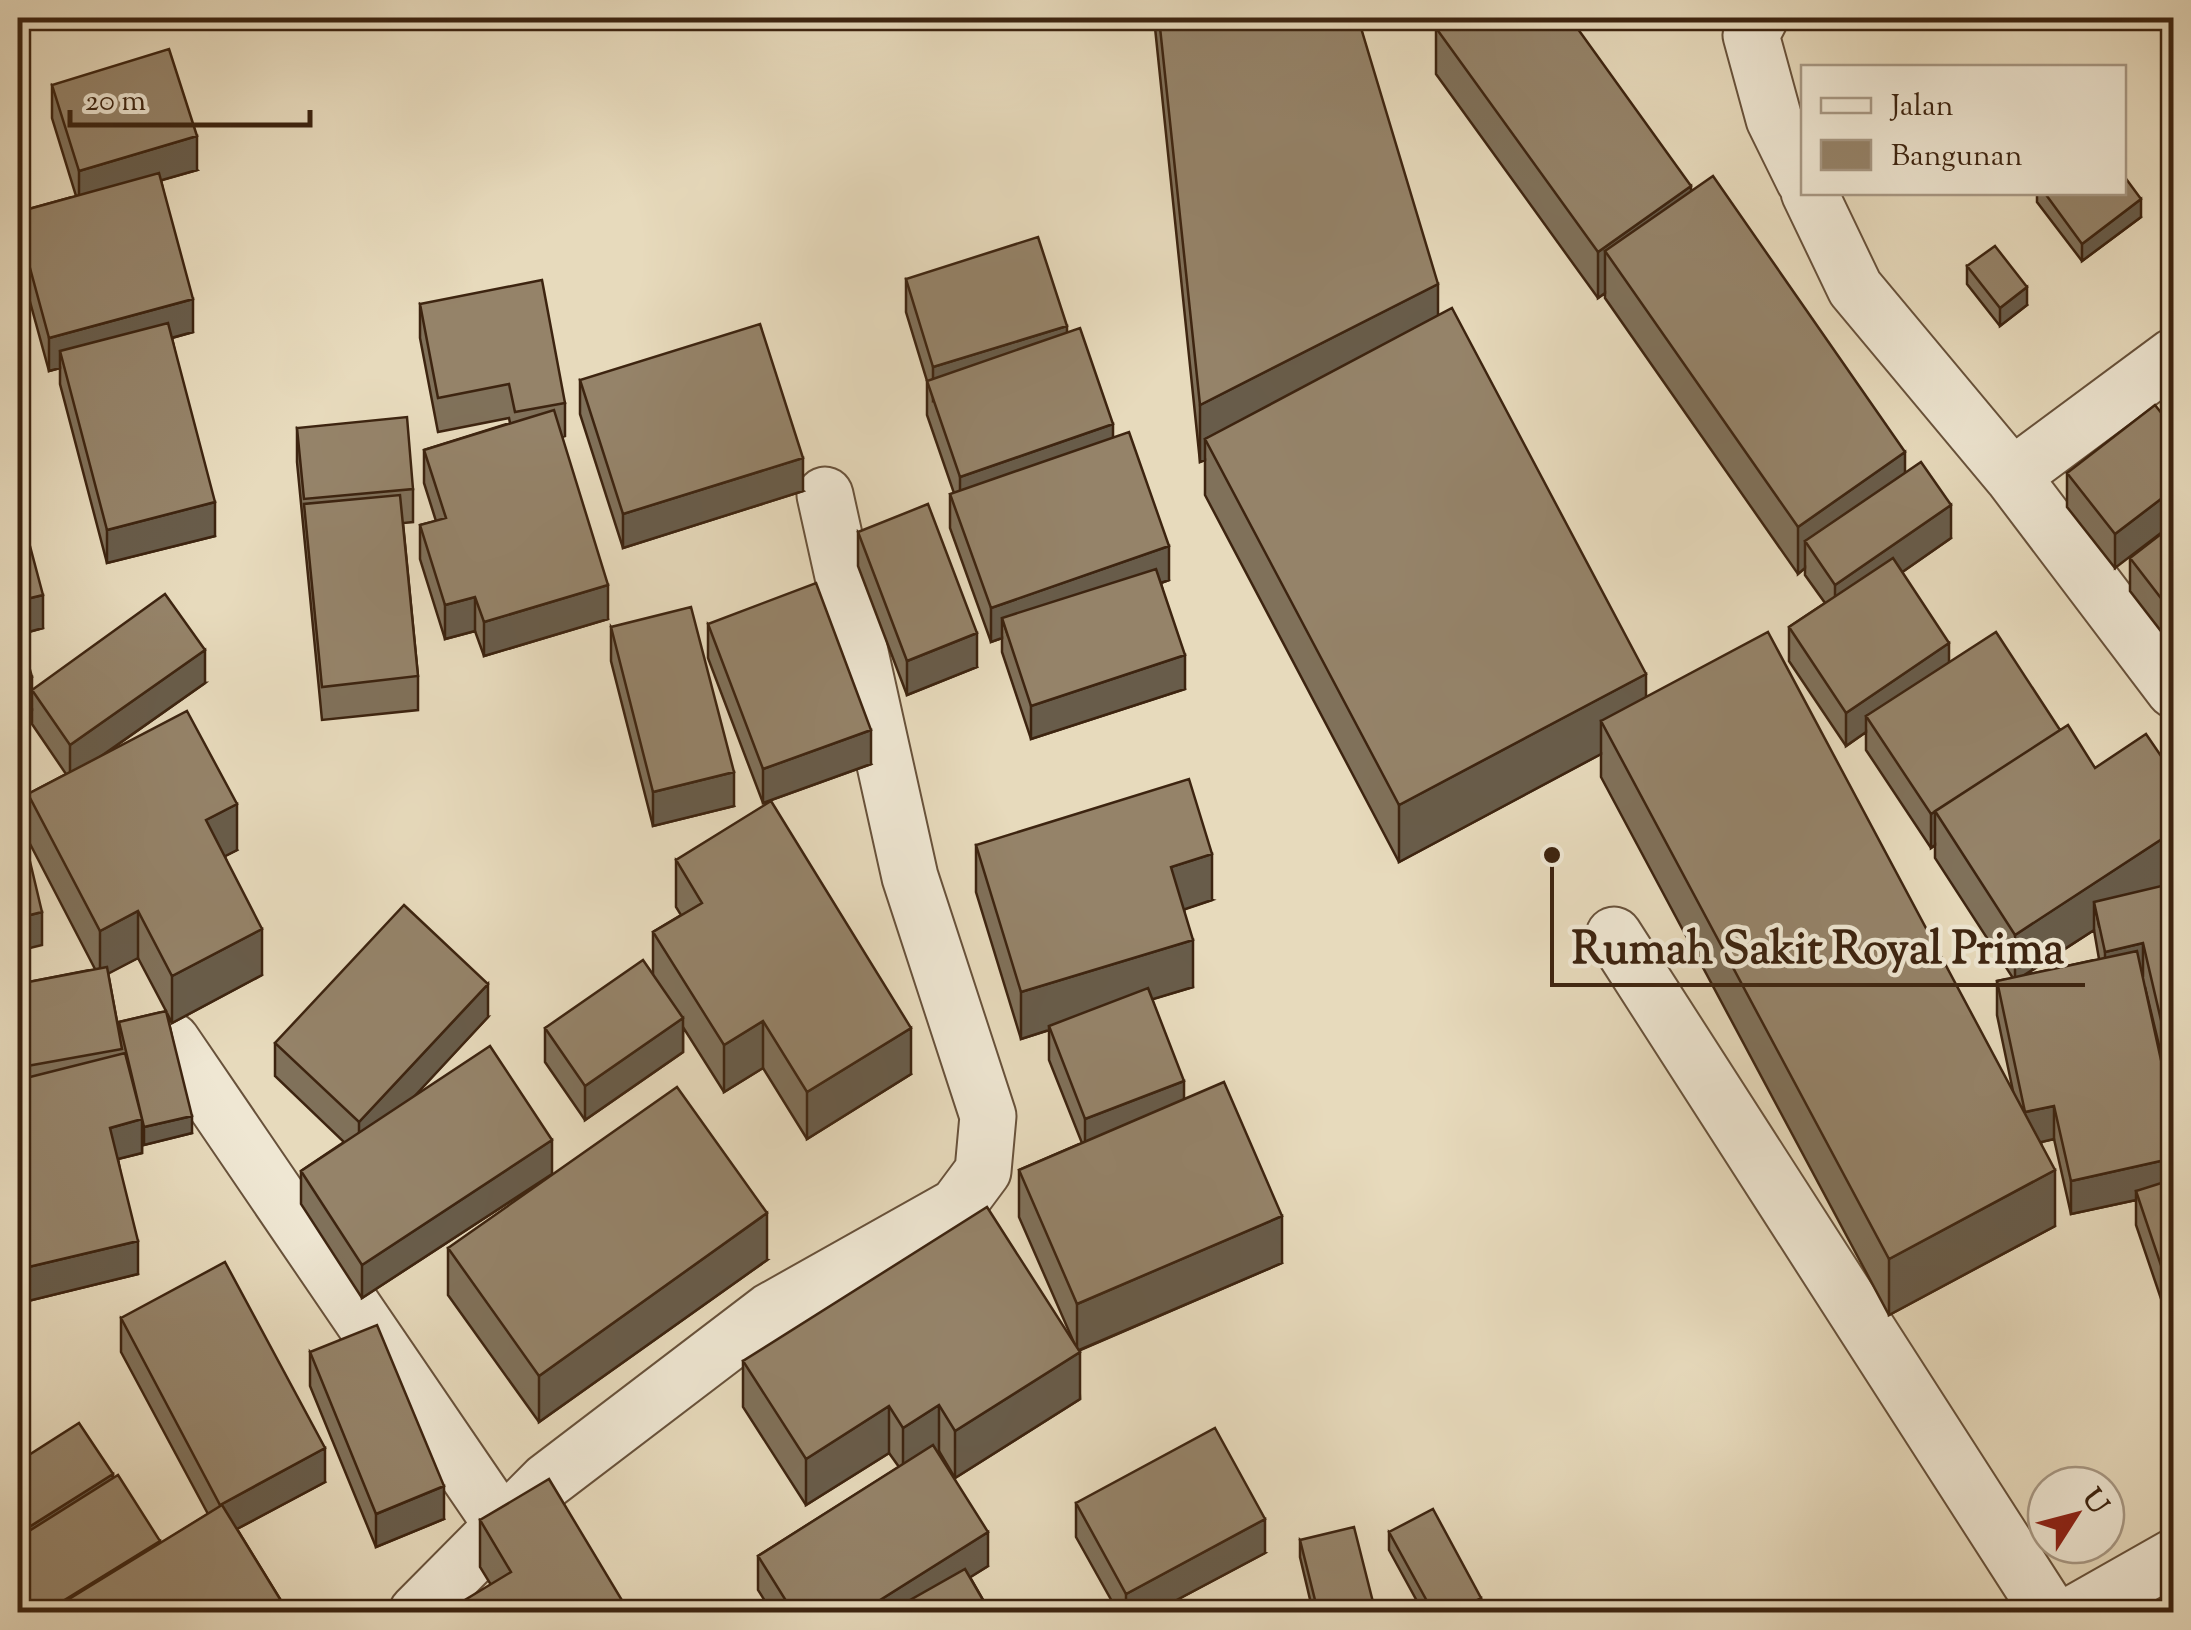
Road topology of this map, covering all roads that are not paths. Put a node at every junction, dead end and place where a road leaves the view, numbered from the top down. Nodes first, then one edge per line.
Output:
1 (1760, 18) edge
2 (1801, 174) edge
3 (1810, 195) edge
4 (2174, 356) edge
5 (2012, 476) junction
6 (825, 496) dead end
7 (2174, 690) edge
8 (1614, 935) dead end
9 (172, 1041) edge
10 (547, 1480) junction
11 (502, 1525) junction
12 (577, 1530) edge
13 (2174, 1557) edge
14 (417, 1612) edge
15 (2048, 1612) edge
16 (2077, 1612) edge

1 - 2 street
3 - 5 street
4 - 5 street
5 - 7 street
6 - 10 street
8 - 15 street
9 - 11 street
10 - 11 street
10 - 12 street
11 - 14 street
13 - 16 street

